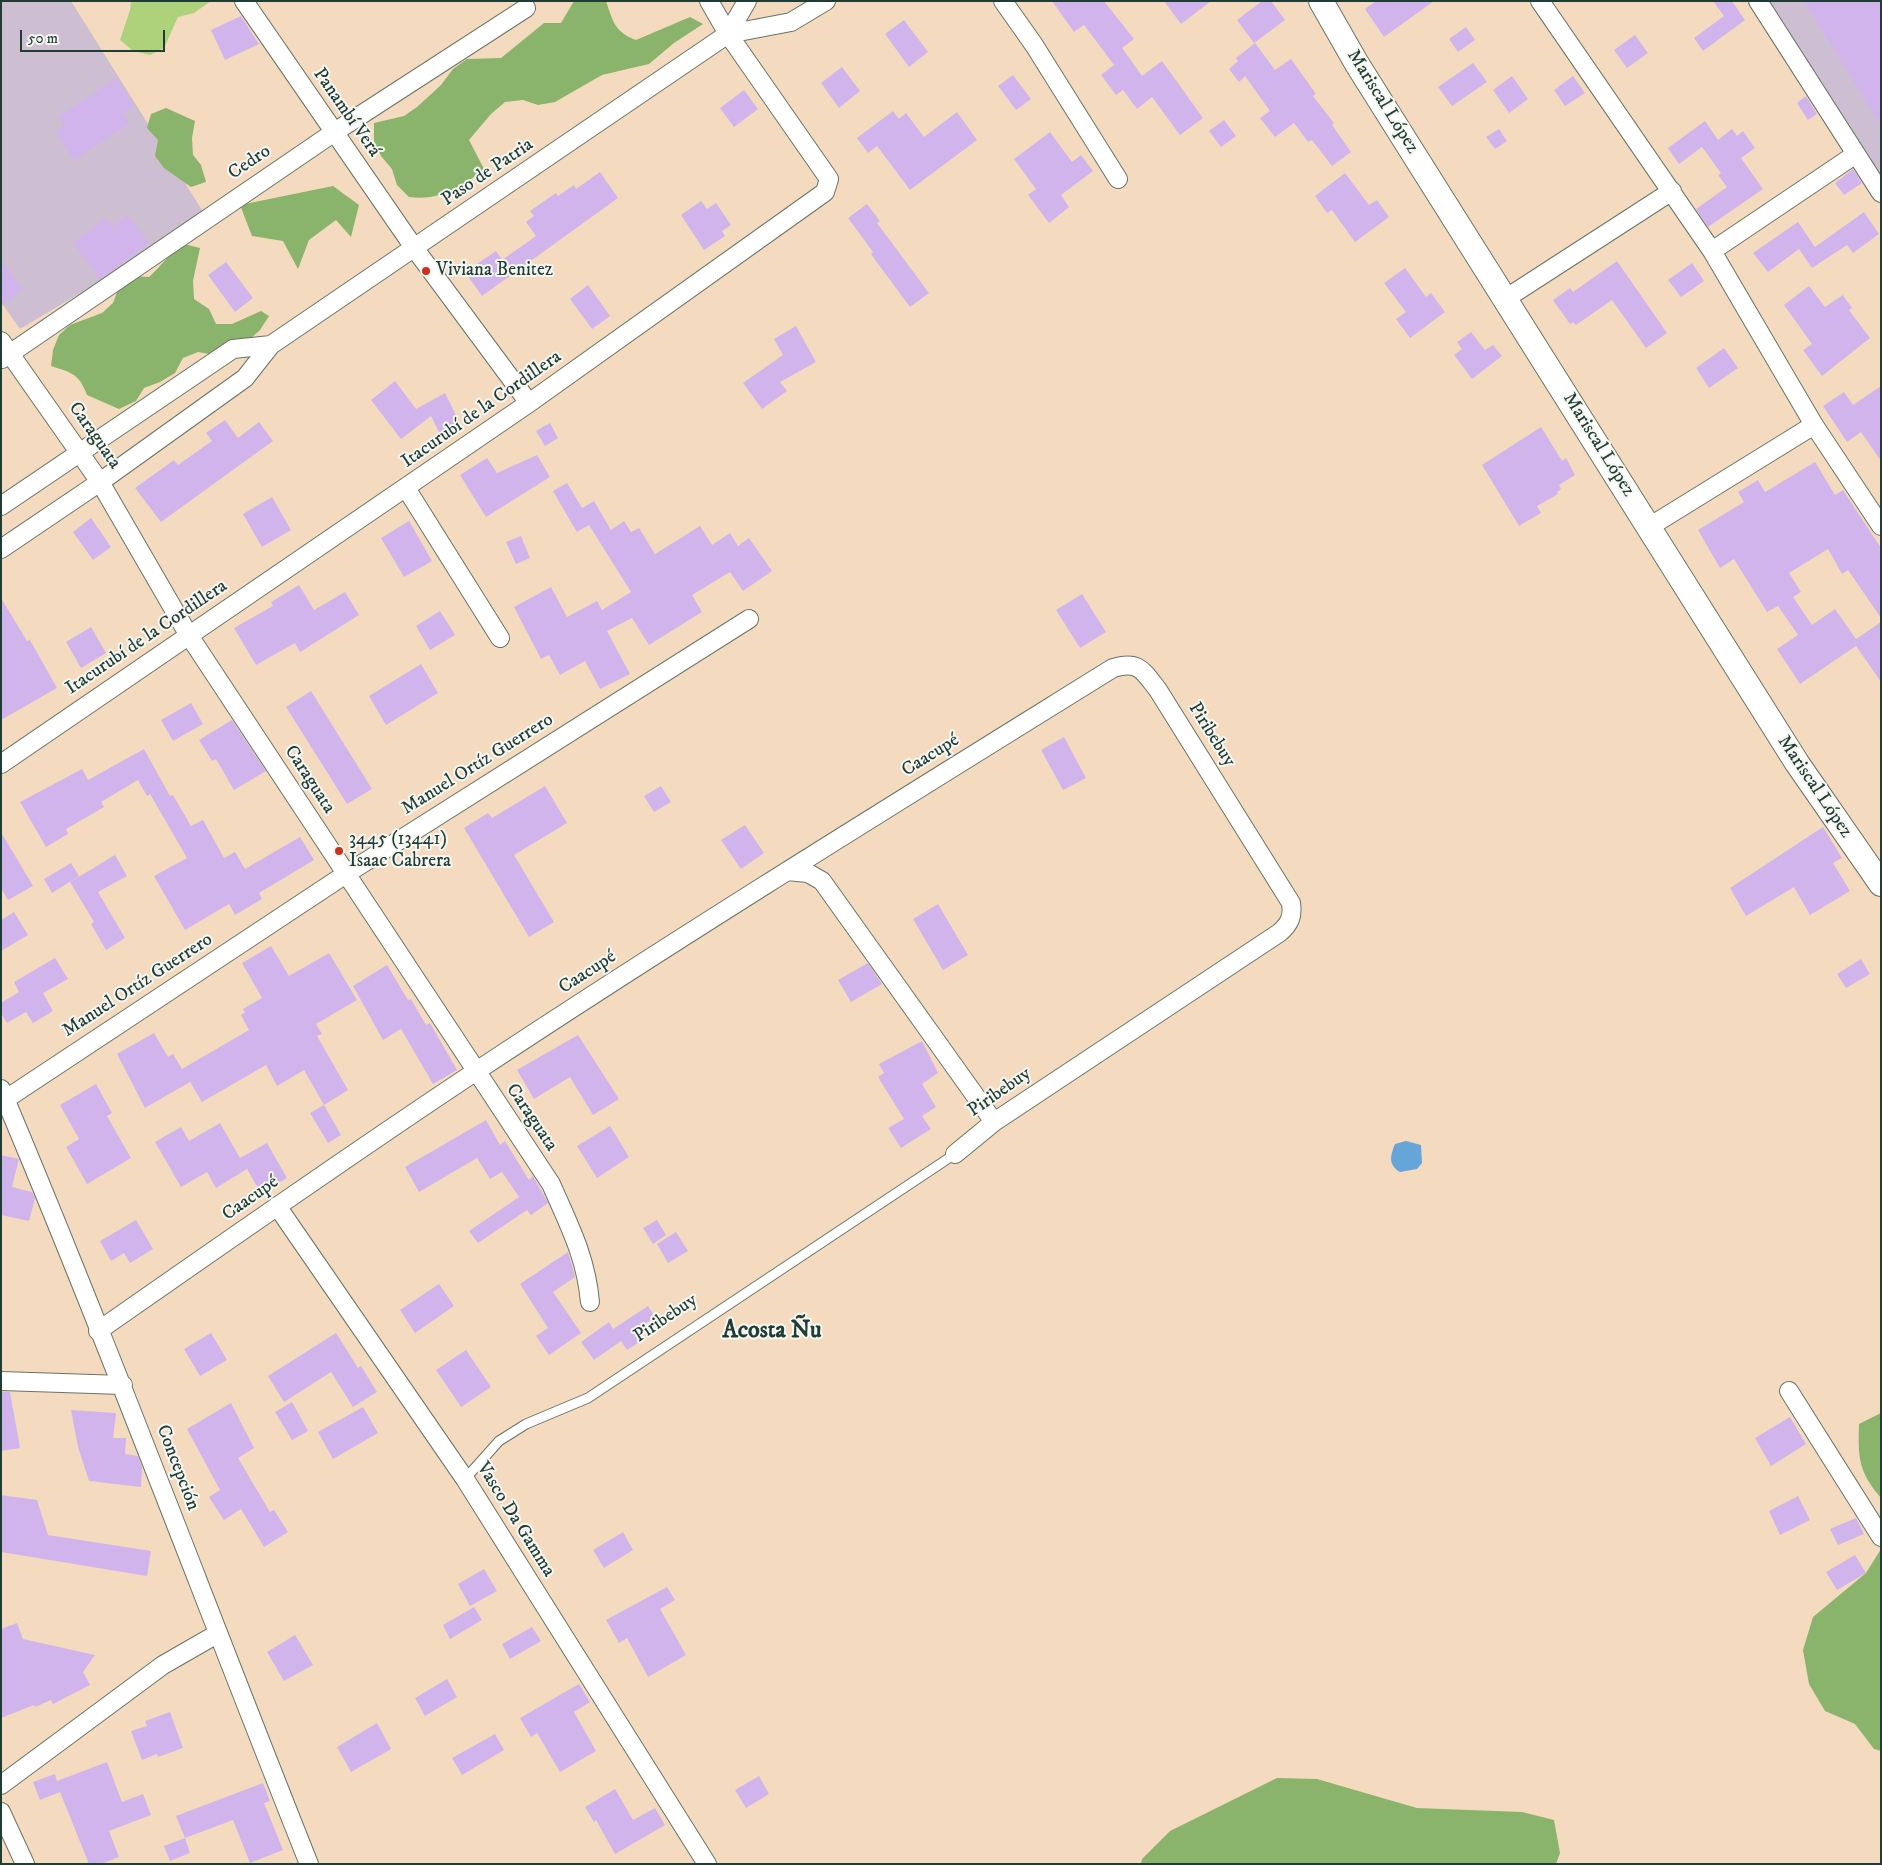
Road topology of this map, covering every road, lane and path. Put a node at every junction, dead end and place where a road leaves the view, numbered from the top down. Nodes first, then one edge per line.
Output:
1 (244, 1) edge
2 (709, 1) edge
3 (747, 1) edge
4 (826, 1) edge
5 (1003, 1) edge
6 (1320, 1) edge
7 (1540, 1) edge
8 (1758, 1) edge
9 (526, 8) dead end
10 (728, 34) junction
11 (333, 132) junction
12 (1856, 154) junction
13 (1118, 179) dead end
14 (1672, 191) junction
15 (1881, 193) edge
16 (414, 249) junction
17 (1712, 251) junction
18 (1506, 299) junction
19 (271, 345) junction
20 (4, 351) edge
21 (529, 403) junction
22 (1814, 425) junction
23 (81, 453) junction
24 (100, 482) junction
25 (406, 488) junction
26 (1, 506) edge
27 (1881, 526) edge
28 (1649, 527) junction
29 (1, 549) edge
30 (749, 619) dead end
31 (188, 634) junction
32 (500, 638) dead end
33 (1113, 668) joint
34 (1, 764) edge
35 (787, 871) junction
36 (346, 874) junction
37 (1881, 884) edge
38 (475, 1072) junction
39 (3, 1094) edge
40 (994, 1122) junction
41 (955, 1154) joint
42 (278, 1206) junction
43 (590, 1302) dead end
44 (98, 1331) junction
45 (1, 1381) edge
46 (123, 1385) junction
47 (1789, 1391) dead end
48 (465, 1479) junction
49 (1881, 1538) edge
50 (217, 1634) junction
51 (1, 1785) edge
52 (1, 1812) edge
53 (25, 1864) edge
54 (309, 1864) edge
55 (707, 1864) edge

1 - 11 street, Panambí Verá
2 - 10 street
3 - 10 street, Paso de Patria
4 - 10 street, Paso de Patria
5 - 13 street
6 - 18 street, Mariscal López
7 - 14 street
8 - 12 street
9 - 11 street, Cedro
10 - 16 street, Paso de Patria
10 - 21 street, Itacurubí de la Cordillera
11 - 16 street, Panambí Verá
11 - 20 street, Cedro
12 - 15 street
12 - 17 street
14 - 17 street
14 - 18 street
16 - 19 street, Paso de Patria
16 - 21 street, Panambí Verá
17 - 22 street
18 - 28 street, Mariscal López
19 - 23 street, Paso de Patria
19 - 24 street, Paso de Patria
20 - 23 street, Caraguata
21 - 25 street, Itacurubí de la Cordillera
22 - 27 street
22 - 28 street
23 - 24 street, Caraguata
23 - 26 street, Paso de Patria
24 - 29 street, Paso de Patria
24 - 31 street, Caraguata
25 - 31 street, Itacurubí de la Cordillera
25 - 32 street
28 - 37 street, Mariscal López
30 - 36 street, Manuel Ortíz Guerrero
31 - 34 street, Itacurubí de la Cordillera
31 - 36 street, Caraguata
33 - 35 street, Caacupé
33 - 40 street, Piribebuy
35 - 38 street, Caacupé
35 - 40 street
36 - 38 street, Caraguata
36 - 39 street, Manuel Ortíz Guerrero
38 - 42 street, Caacupé
38 - 43 street, Caraguata
39 - 44 street, Concepción
40 - 41 street, Piribebuy
41 - 48 lane, Piribebuy
42 - 44 street, Caacupé
42 - 48 street, Vasco Da Gamma
44 - 46 street, Concepción
45 - 46 street
46 - 50 street, Concepción
47 - 49 street
48 - 55 street, Vasco Da Gamma
50 - 51 street
50 - 54 street, Concepción
52 - 53 street

